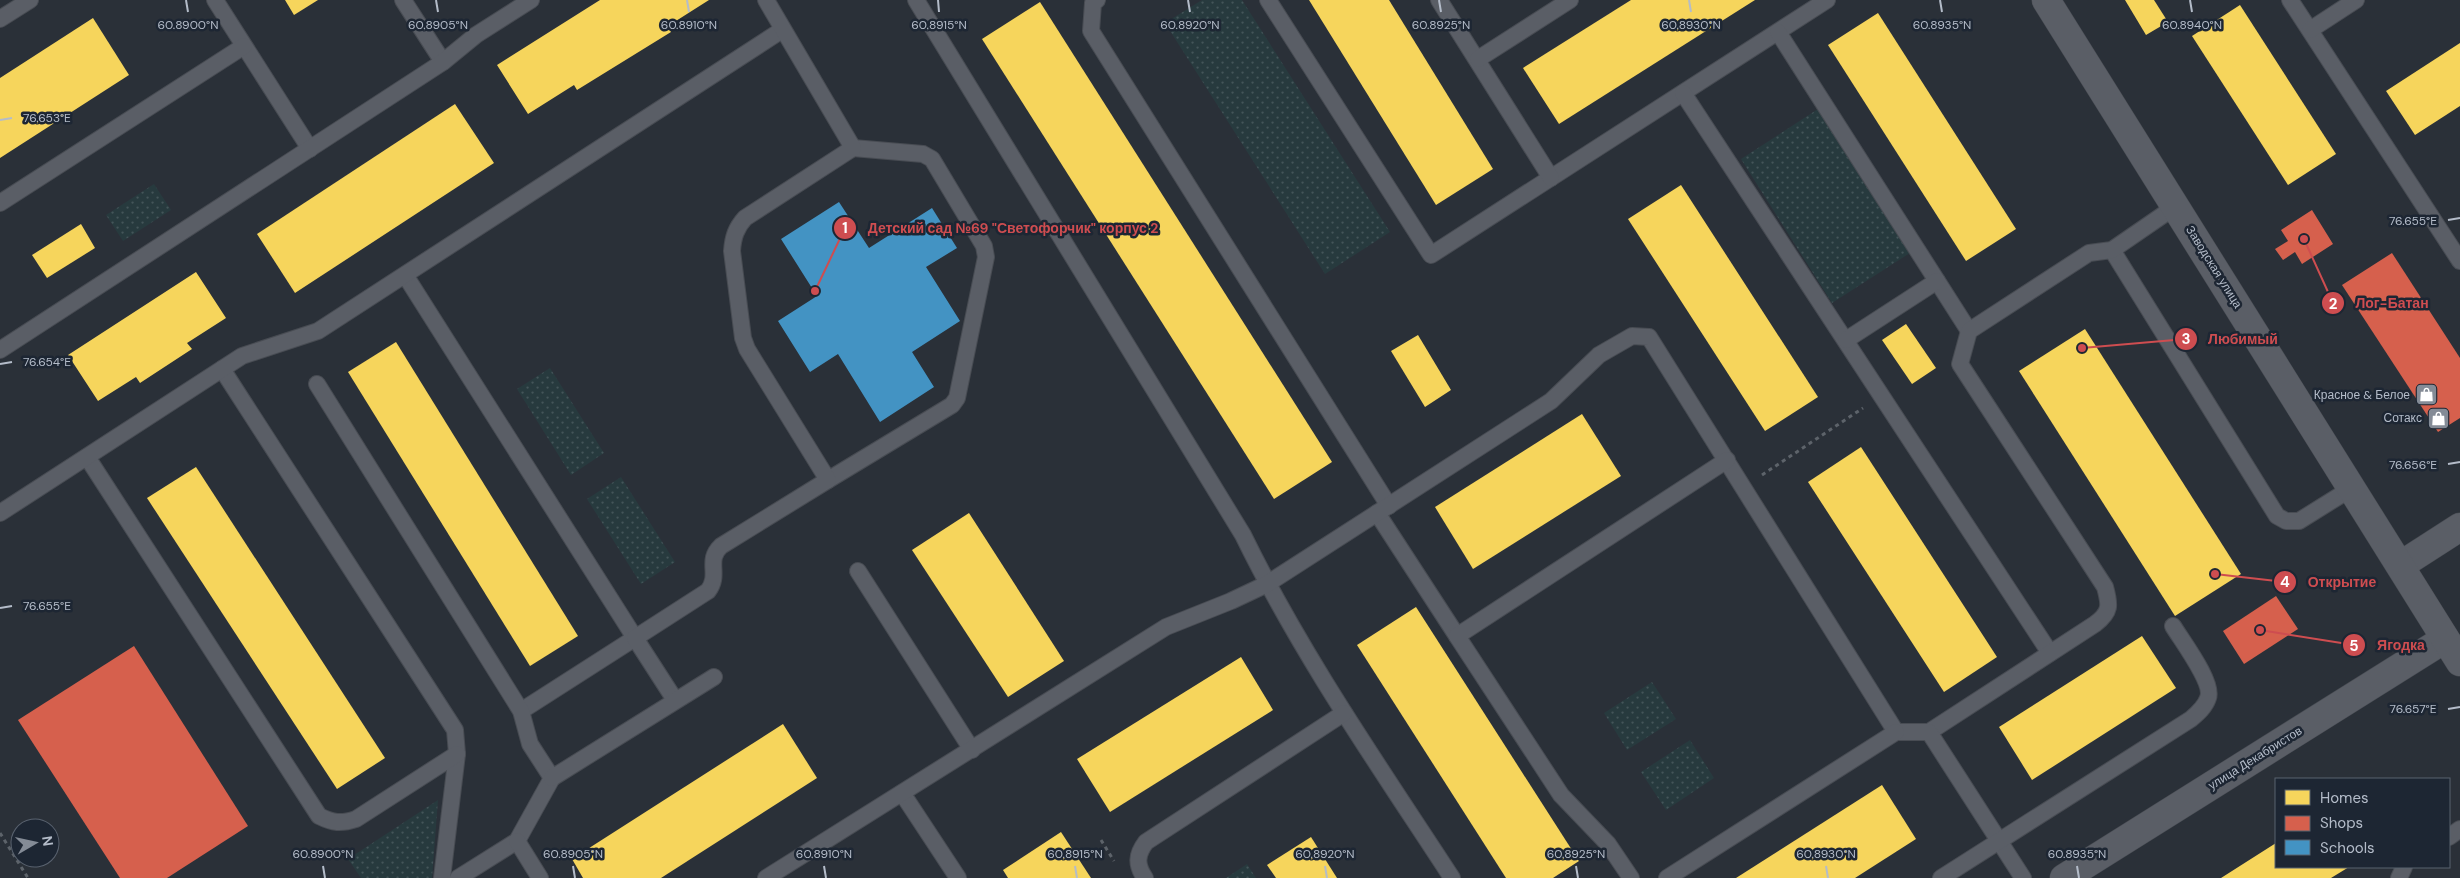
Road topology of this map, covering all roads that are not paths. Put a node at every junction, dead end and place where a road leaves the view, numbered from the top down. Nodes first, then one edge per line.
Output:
1 (30, 0) edge
2 (215, 0) edge
3 (403, 0) edge
4 (531, 0) edge
5 (766, 0) edge
6 (916, 0) edge
7 (1098, 0) edge
8 (1268, 0) edge
9 (1439, 0) edge
10 (1570, 0) edge
11 (1827, 0) edge
12 (2046, 0) edge
13 (2290, 0) edge
14 (2356, 0) edge
15 (0, 19) edge
16 (782, 30) junction
17 (2310, 30) junction
18 (1778, 32) junction
19 (244, 46) junction
20 (1478, 59) junction
21 (443, 62) junction
22 (1683, 93) junction
23 (853, 148) junction
24 (310, 149) junction
25 (1550, 178) junction
26 (0, 203) edge
27 (2176, 206) junction
28 (2112, 250) junction
29 (2460, 261) edge
30 (405, 275) junction
31 (1937, 281) junction
32 (1969, 331) junction
33 (1846, 340) junction
34 (2, 345) edge
35 (222, 369) junction
36 (317, 384) dead end
37 (87, 457) junction
38 (1727, 460) junction
39 (828, 480) junction
40 (2352, 488) junction
41 (1383, 510) junction
42 (0, 513) edge
43 (2460, 526) edge
44 (2401, 565) junction
45 (858, 571) dead end
46 (1267, 584) junction
47 (2173, 626) dead end
48 (1457, 636) junction
49 (635, 638) junction
50 (2445, 639) junction
51 (2050, 653) junction
52 (2460, 662) edge
53 (714, 677) dead end
54 (674, 700) junction
55 (521, 711) junction
56 (1344, 713) junction
57 (1896, 732) junction
58 (1930, 732) junction
59 (972, 750) junction
60 (457, 754) junction
61 (552, 778) junction
62 (902, 793) junction
63 (2000, 840) junction
64 (516, 841) junction
65 (442, 878) edge
66 (458, 878) edge
67 (540, 878) edge
68 (766, 878) edge
69 (958, 878) edge
70 (1145, 878) edge
71 (1452, 878) edge
72 (1631, 878) edge
73 (1667, 878) edge
74 (1941, 878) edge
75 (2023, 878) edge
76 (2064, 878) edge

1 - 15 lane
2 - 19 lane
3 - 21 lane
4 - 21 lane
5 - 16 lane
6 - 46 lane
7 - 41 lane
8 - 25 lane
9 - 20 lane
10 - 20 lane
11 - 18 lane
12 - 27 street, Заводская улица
13 - 17 lane
14 - 17 lane
16 - 23 lane
16 - 30 lane
17 - 29 lane
18 - 22 lane
18 - 31 lane
19 - 24 lane
19 - 26 lane
20 - 25 lane
21 - 24 lane
22 - 25 lane
22 - 33 lane
23 - 39 lane
23 - 39 lane
24 - 34 lane
27 - 28 lane
27 - 40 street, Заводская улица
28 - 32 lane
28 - 40 lane
30 - 35 lane
30 - 49 lane
31 - 32 lane
31 - 33 lane
32 - 51 lane
33 - 51 lane
35 - 37 lane
35 - 60 lane
36 - 55 lane
37 - 42 lane
37 - 60 lane
38 - 41 lane
38 - 48 lane
38 - 57 lane
39 - 49 lane
40 - 44 street, Заводская улица
41 - 46 lane
41 - 48 lane
43 - 44 street
44 - 50 street, Заводская улица
45 - 59 lane
46 - 56 lane
46 - 59 lane
47 - 63 lane
48 - 72 lane
49 - 54 lane
49 - 55 lane
50 - 52 street, Заводская улица
50 - 76 street, улица Декабристов
51 - 58 lane
53 - 54 lane
54 - 61 lane
55 - 61 lane
56 - 70 lane
56 - 71 lane
57 - 58 lane
57 - 73 lane
58 - 63 lane
59 - 62 lane
60 - 65 lane
61 - 64 lane
62 - 68 lane
62 - 69 lane
63 - 74 lane
63 - 75 lane
64 - 66 lane
64 - 67 lane

